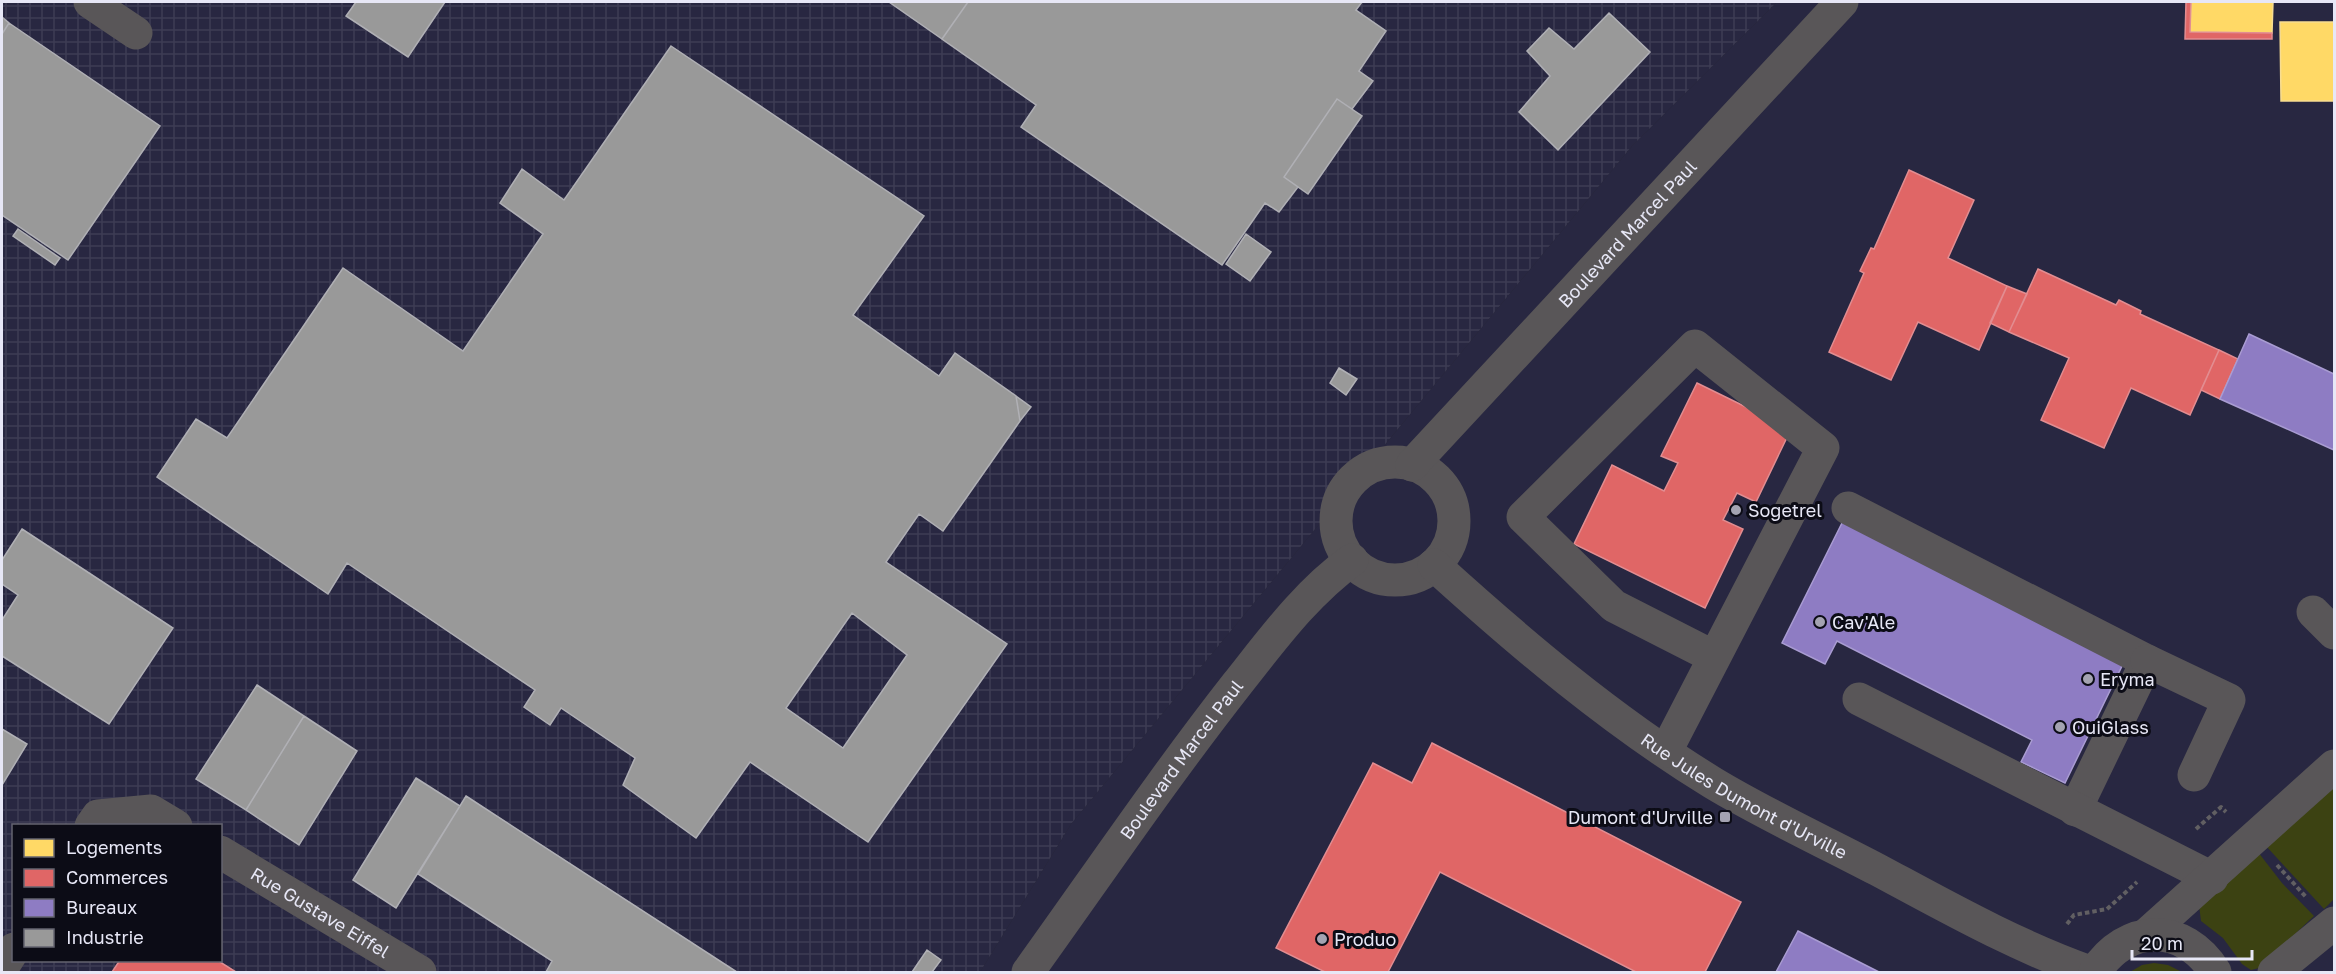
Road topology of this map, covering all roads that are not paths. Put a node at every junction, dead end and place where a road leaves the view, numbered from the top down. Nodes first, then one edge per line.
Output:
1 (90, 2) edge
2 (1842, 2) edge
3 (136, 33) dead end
4 (1412, 465) junction
5 (1848, 508) dead end
6 (1352, 560) junction
7 (1434, 565) junction
8 (1714, 657) junction
9 (2146, 661) junction
10 (1859, 699) dead end
11 (1666, 751) junction
12 (2334, 766) edge
13 (2194, 775) dead end
14 (2076, 810) junction
15 (93, 824) edge
16 (174, 824) edge
17 (222, 853) edge
18 (2212, 878) junction
19 (2334, 923) edge
20 (2146, 935) junction
21 (12, 952) edge
22 (2, 968) edge
23 (420, 972) edge
24 (1028, 972) edge
25 (2092, 972) edge
26 (2215, 972) edge
27 (2274, 972) edge

1 - 3 street
2 - 4 street, Boulevard Marcel Paul
4 - 6 street
4 - 7 street
5 - 9 street
6 - 7 street
6 - 24 street, Boulevard Marcel Paul
7 - 11 street, Rue Jules Dumont d'Urville
8 - 8 street
8 - 11 street
9 - 13 street
9 - 14 street
10 - 14 street
11 - 25 street, Rue Jules Dumont d'Urville
12 - 18 street
14 - 18 street
15 - 16 street
17 - 23 street, Rue Gustave Eiffel
18 - 20 street
19 - 27 street
20 - 25 street
20 - 26 street
21 - 22 street

